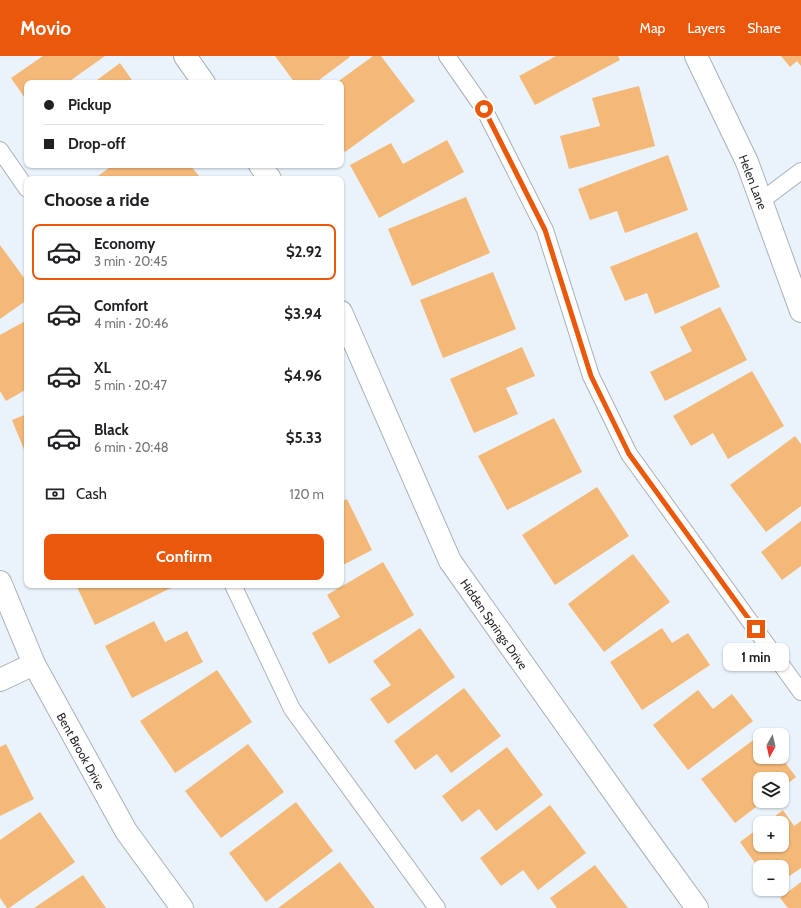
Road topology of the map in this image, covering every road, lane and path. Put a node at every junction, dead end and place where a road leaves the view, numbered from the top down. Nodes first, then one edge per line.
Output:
1 (185, 56) edge
2 (447, 56) edge
3 (696, 56) edge
4 (202, 80) edge
5 (0, 150) edge
6 (801, 171) edge
7 (24, 185) edge
8 (761, 201) junction
9 (801, 311) edge
10 (344, 319) edge
11 (0, 582) edge
12 (234, 588) edge
13 (34, 664) junction
14 (0, 680) edge
15 (801, 692) edge
16 (182, 908) edge
17 (437, 908) edge
18 (697, 908) edge

1 - 4 street
2 - 15 lane
3 - 8 street, Helen Lane
5 - 7 lane
6 - 8 lane
8 - 9 street, Helen Lane
10 - 18 street, Hidden Springs Drive
11 - 13 street, Bent Brook Drive
12 - 17 lane
13 - 14 street
13 - 16 street, Bent Brook Drive

